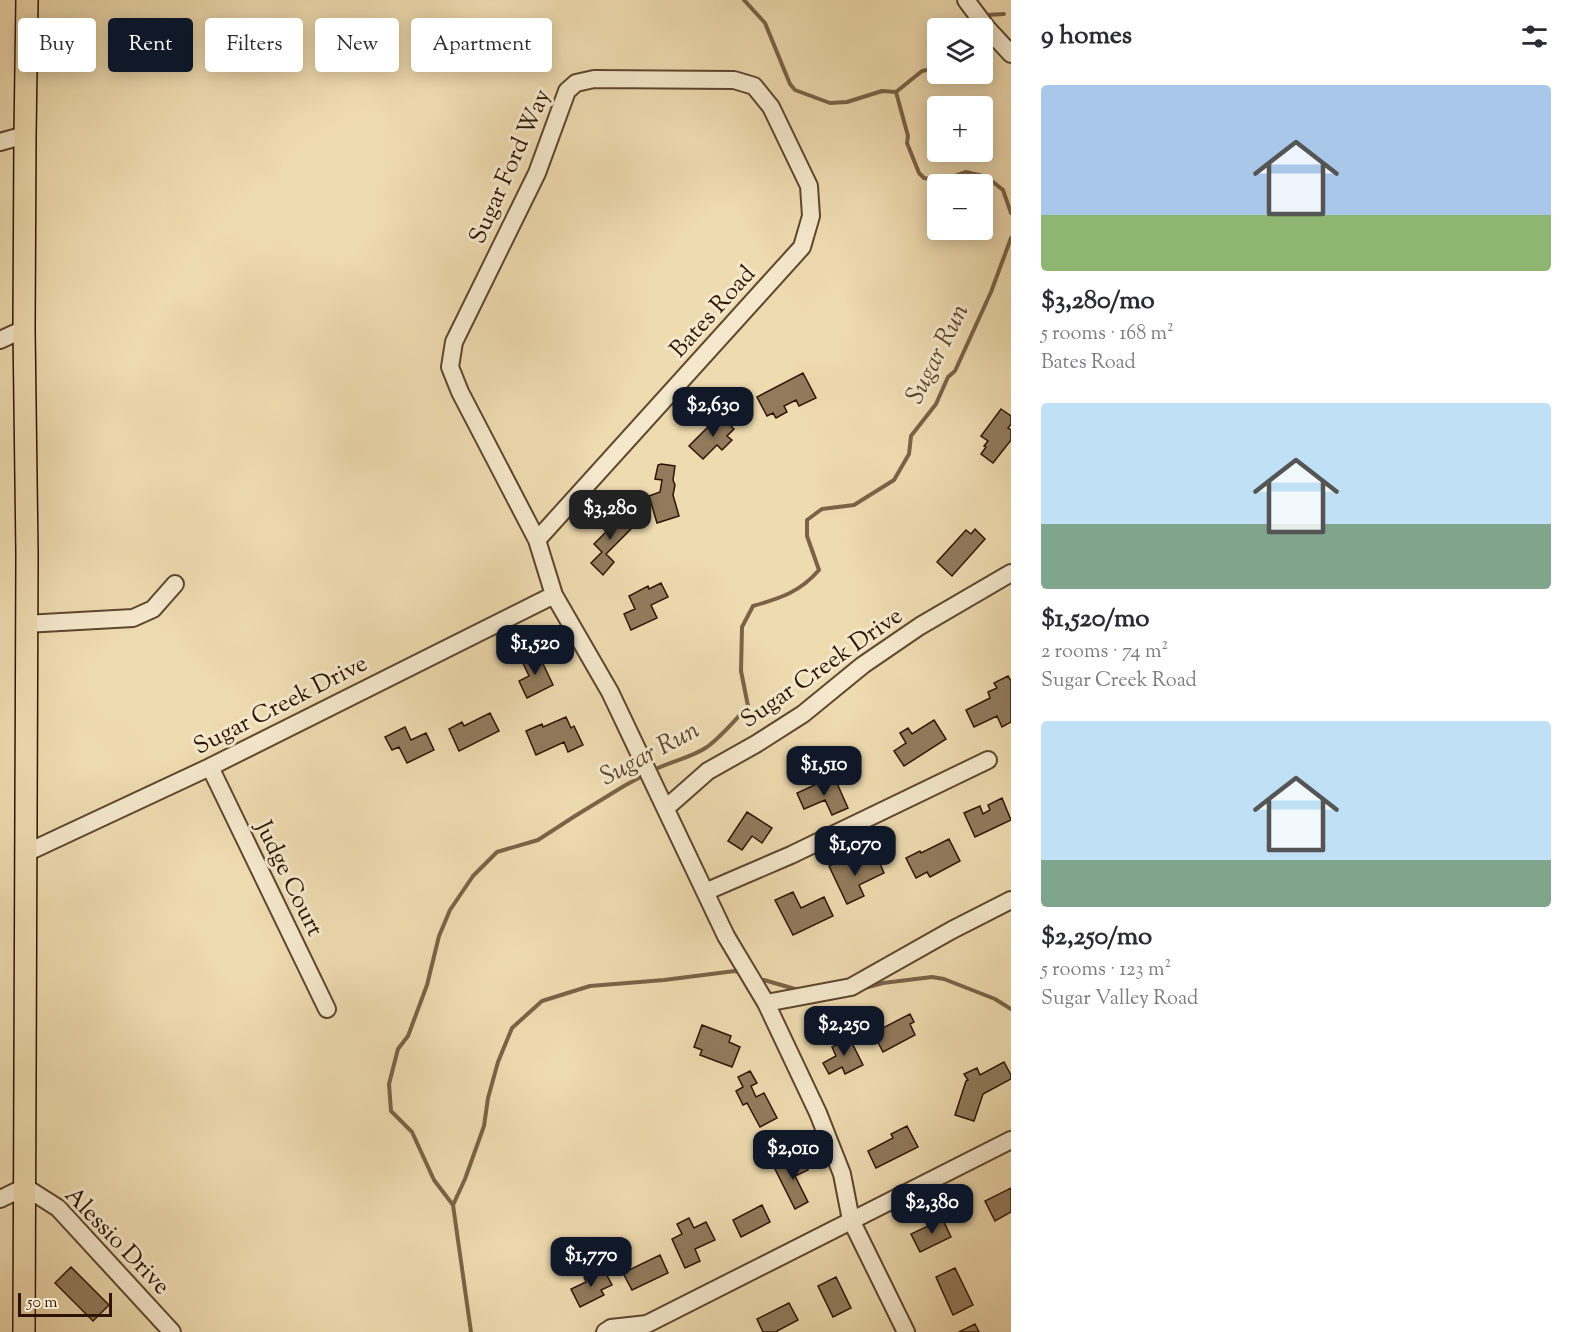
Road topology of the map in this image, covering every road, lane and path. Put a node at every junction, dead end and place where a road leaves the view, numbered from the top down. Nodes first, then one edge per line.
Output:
1 (27, 0) edge
2 (966, 0) edge
3 (1011, 54) edge
4 (25, 135) junction
5 (0, 142) edge
6 (802, 247) joint
7 (24, 329) junction
8 (0, 340) edge
9 (537, 540) junction
10 (1011, 573) edge
11 (175, 584) dead end
12 (554, 594) junction
13 (26, 624) junction
14 (988, 760) dead end
15 (210, 767) junction
16 (663, 801) junction
17 (26, 853) junction
18 (705, 892) junction
19 (1011, 900) edge
20 (766, 1003) junction
21 (327, 1010) dead end
22 (1011, 1140) edge
23 (25, 1187) junction
24 (0, 1199) edge
25 (851, 1220) junction
26 (645, 1328) edge
27 (24, 1332) edge
28 (172, 1332) edge
29 (604, 1332) edge
30 (906, 1332) edge

1 - 4 main road
2 - 3 street
4 - 5 street
4 - 7 main road
6 - 9 street, Bates Road
6 - 9 street, Sugar Ford Way
7 - 8 street
7 - 13 main road
9 - 12 street, Sugar Ford Way
10 - 16 street, Sugar Creek Drive
11 - 13 street
12 - 15 street, Sugar Creek Drive
12 - 16 street, Sugar Ford Way
13 - 17 main road
14 - 18 street
15 - 17 street, Sugar Creek Drive
15 - 21 street, Judge Court
16 - 18 street, Sugar Ford Way
17 - 23 main road
18 - 20 street, Sugar Ford Way
19 - 20 street
20 - 25 street, Sugar Ford Way
22 - 25 street
23 - 24 street
23 - 27 main road
23 - 28 street, Alessio Drive
25 - 26 street
25 - 30 street, Sugar Ford Way
26 - 29 street

